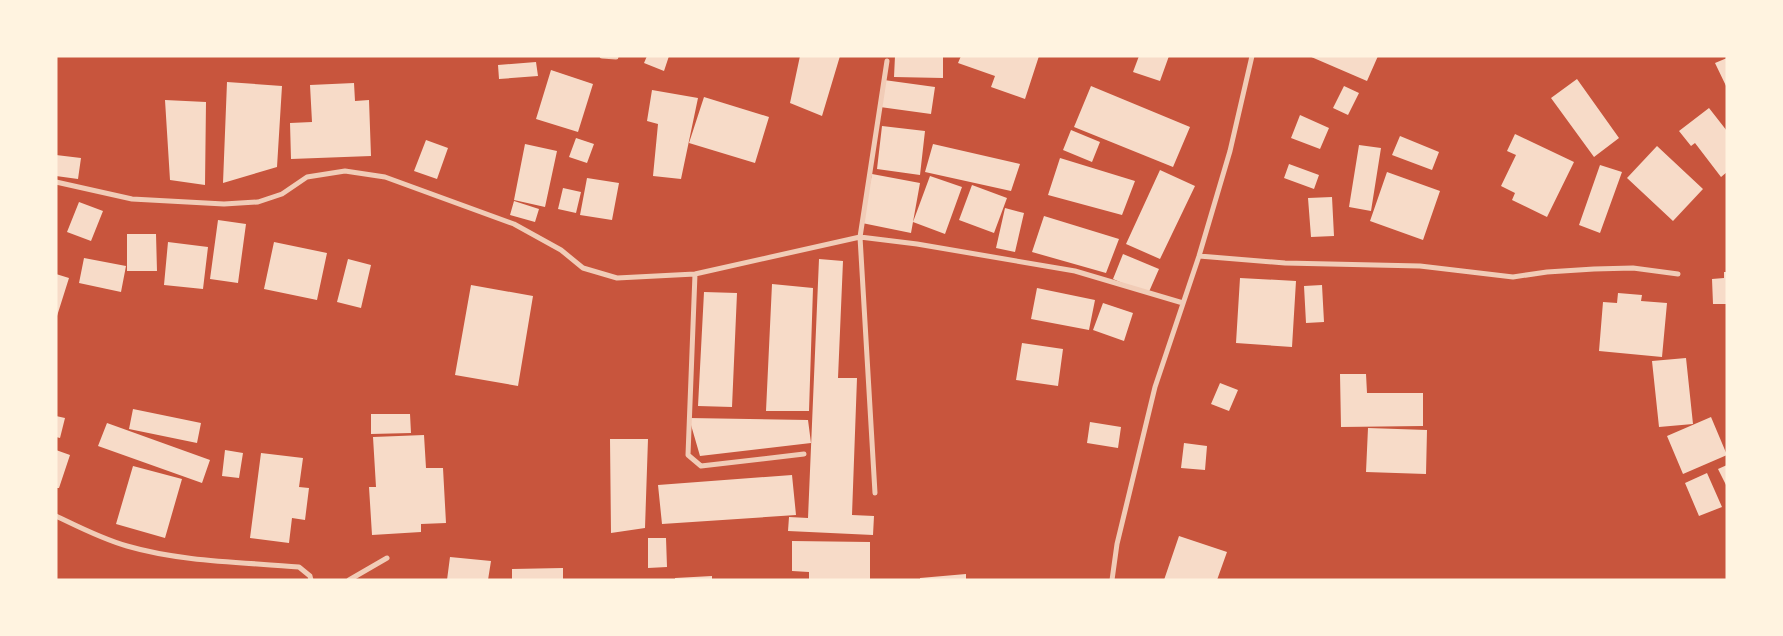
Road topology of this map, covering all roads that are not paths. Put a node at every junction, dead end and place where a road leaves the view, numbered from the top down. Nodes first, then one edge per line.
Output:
1 (602, 56) edge
2 (1252, 56) edge
3 (616, 57) edge
4 (887, 61) dead end
5 (56, 182) edge
6 (860, 237) junction
7 (1199, 256) junction
8 (695, 274) junction
9 (1678, 274) dead end
10 (1184, 303) junction
11 (804, 454) dead end
12 (875, 493) dead end
13 (56, 516) edge
14 (387, 558) dead end
15 (311, 580) edge
16 (349, 580) edge
17 (1112, 580) edge

1 - 3 street
2 - 7 street
4 - 6 street
5 - 8 street
6 - 8 street
6 - 10 street
6 - 12 street
7 - 9 street
7 - 10 street
8 - 11 street
10 - 17 street
13 - 15 street
14 - 16 street

